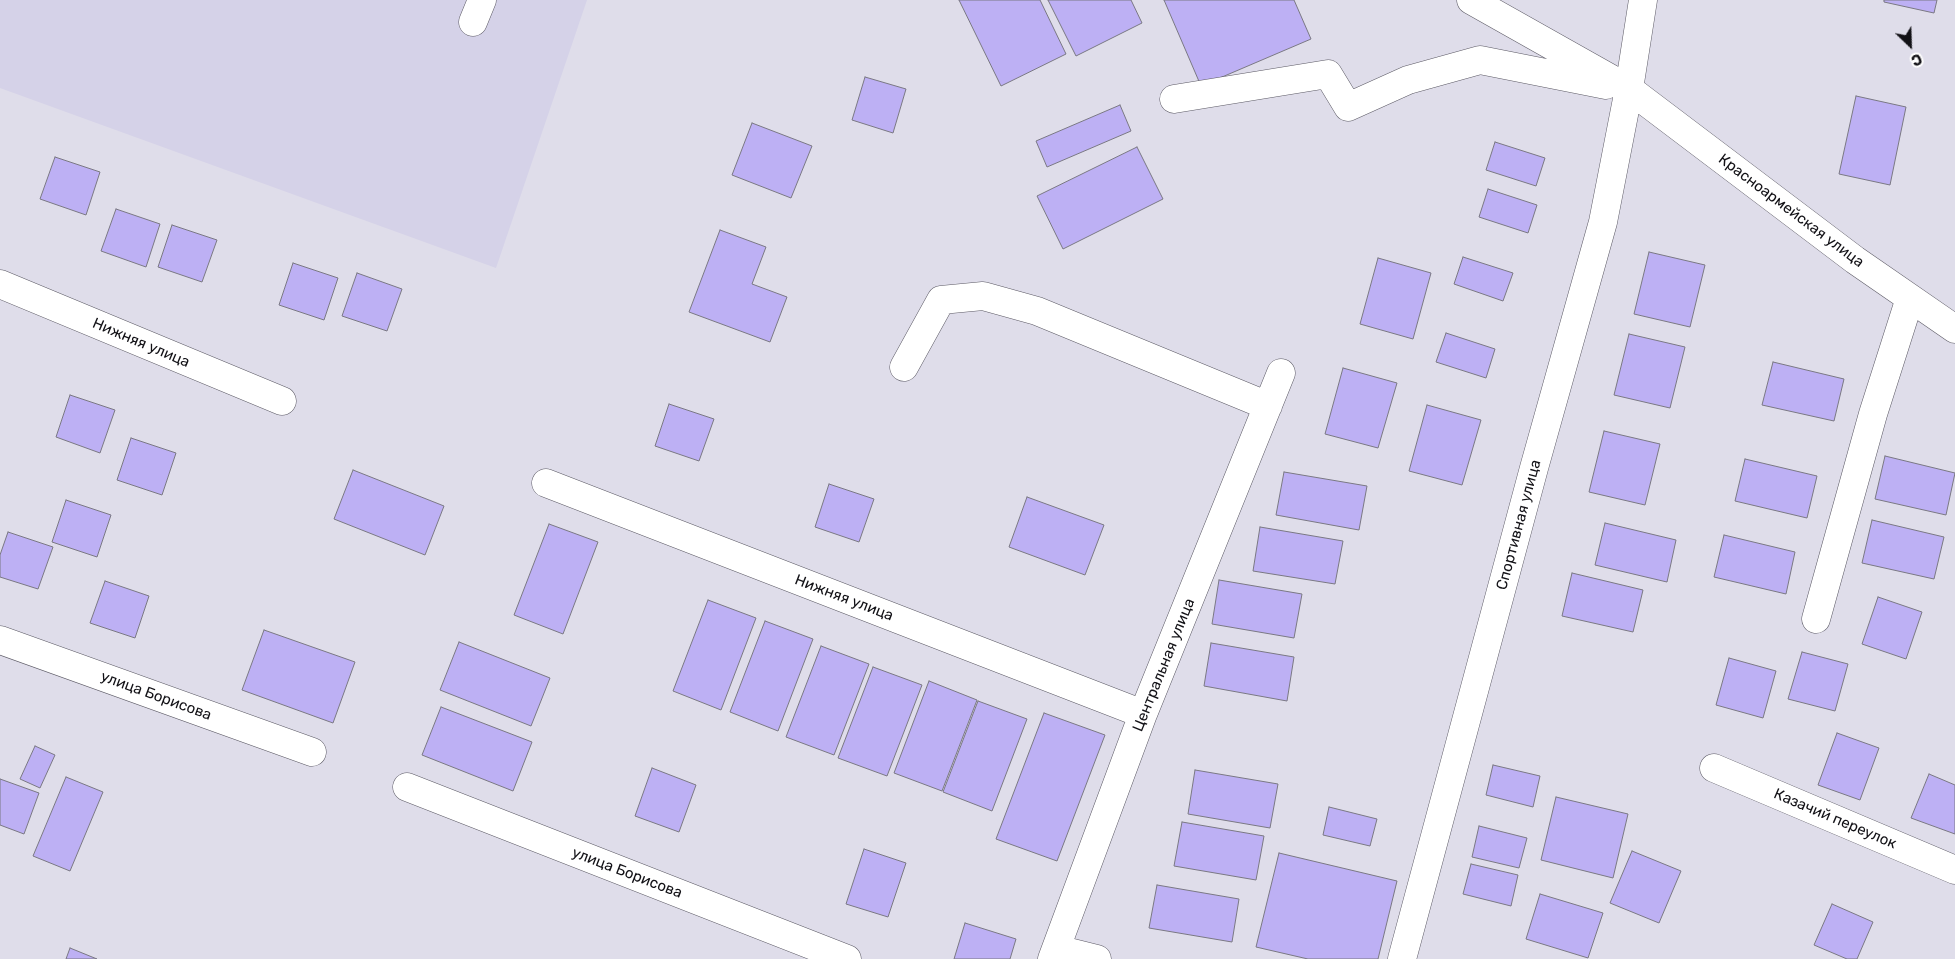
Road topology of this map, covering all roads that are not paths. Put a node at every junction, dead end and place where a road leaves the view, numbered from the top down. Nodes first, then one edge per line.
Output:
1 (1471, 0) edge
2 (1643, 0) edge
3 (1630, 89) junction
4 (1174, 99) dead end
5 (0, 284) edge
6 (1910, 298) junction
7 (1955, 329) edge
8 (904, 367) dead end
9 (1281, 373) dead end
10 (282, 401) dead end
11 (1268, 406) junction
12 (546, 483) dead end
13 (1816, 619) dead end
14 (0, 640) edge
15 (1143, 714) junction
16 (312, 752) dead end
17 (1714, 768) dead end
18 (407, 787) dead end
19 (1955, 870) edge
20 (1054, 954) edge
21 (848, 959) edge
22 (1097, 959) edge
23 (1402, 959) edge

1 - 3 street, Красноармейская улица
2 - 3 street, Спортивная улица
3 - 4 street
3 - 6 street, Красноармейская улица
3 - 23 street, Спортивная улица
5 - 10 street, Нижняя улица
6 - 7 street, Красноармейская улица
6 - 13 street
8 - 11 street
9 - 11 street, Центральная улица
11 - 15 street, Центральная улица
12 - 15 street, Нижняя улица
14 - 16 street, улица Борисова
15 - 20 street, Центральная улица
17 - 19 street, Казачий переулок
18 - 21 street, улица Борисова
20 - 22 street

